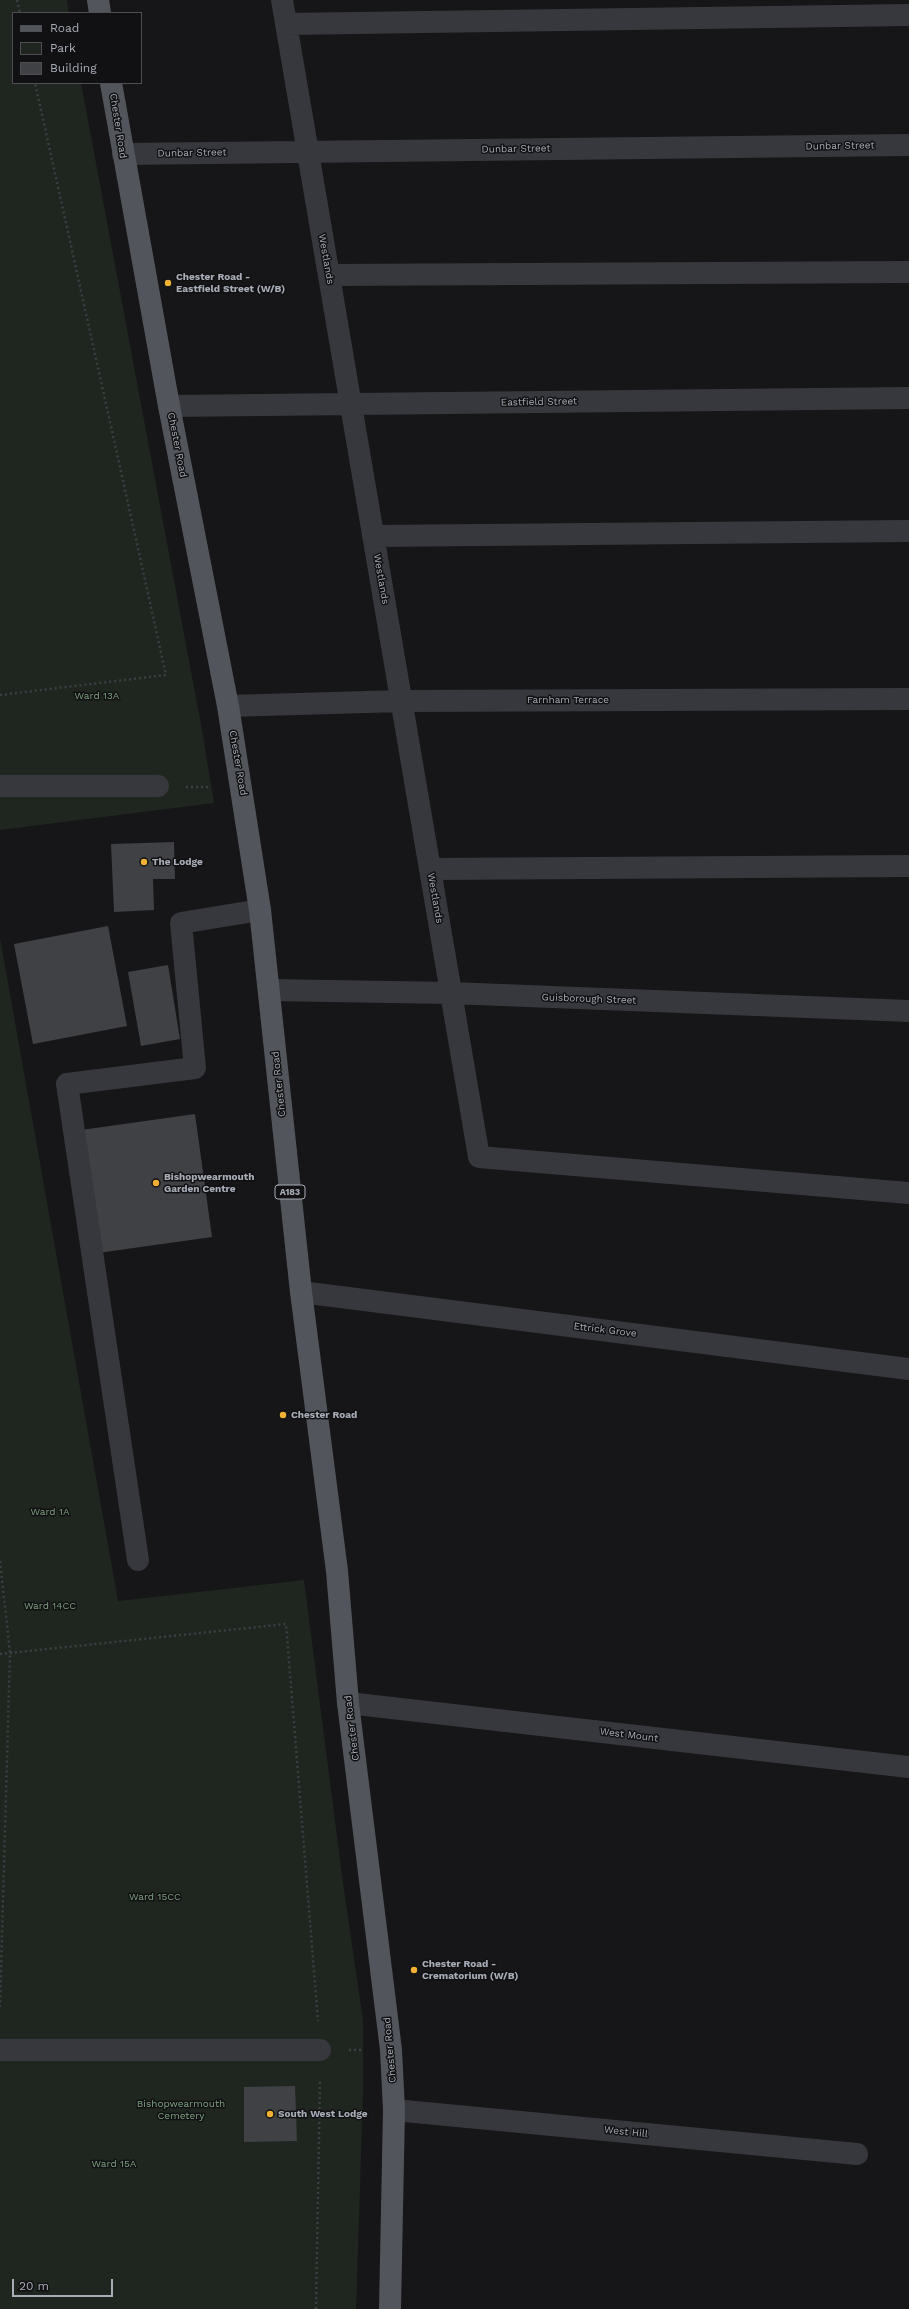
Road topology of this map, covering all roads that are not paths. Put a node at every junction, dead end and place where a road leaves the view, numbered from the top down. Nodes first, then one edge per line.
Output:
1 (98, 0) edge
2 (282, 0) edge
3 (100, 12) edge
4 (909, 15) edge
5 (286, 24) junction
6 (111, 84) edge
7 (909, 145) edge
8 (308, 151) junction
9 (123, 154) junction
10 (909, 272) edge
11 (329, 275) junction
12 (909, 398) edge
13 (351, 404) junction
14 (169, 406) junction
15 (909, 531) edge
16 (373, 536) junction
17 (909, 699) edge
18 (401, 701) junction
19 (228, 706) junction
20 (0, 786) edge
21 (158, 786) road end
22 (909, 866) edge
23 (430, 869) junction
24 (260, 910) junction
25 (269, 990) junction
26 (451, 993) junction
27 (909, 1011) edge
28 (909, 1193) edge
29 (301, 1292) junction
30 (909, 1369) edge
31 (138, 1560) dead end
32 (348, 1703) junction
33 (909, 1767) edge
34 (0, 2050) edge
35 (320, 2050) road end
36 (394, 2110) junction
37 (857, 2154) dead end
38 (390, 2309) edge

1 - 3 main road
2 - 5 street, Westlands
4 - 5 street
5 - 8 street, Westlands
6 - 9 main road, Chester Road / A183
7 - 8 street, Dunbar Street
8 - 9 street, Dunbar Street
8 - 11 street, Westlands
9 - 14 main road, Chester Road / A183
10 - 11 street
11 - 13 street, Westlands
12 - 13 street, Eastfield Street
13 - 14 street, Eastfield Street
13 - 16 street, Westlands
14 - 19 main road, Chester Road / A183
15 - 16 street
16 - 18 street, Westlands
17 - 18 street, Farnham Terrace
18 - 19 street, Farnham Terrace
18 - 23 street, Westlands
19 - 24 main road, Chester Road / A183
20 - 21 street
22 - 23 street
23 - 26 street, Westlands
24 - 25 main road, Chester Road / A183
24 - 31 street
25 - 26 street, Guisborough Street
25 - 29 main road, Chester Road / A183
26 - 27 street, Guisborough Street
26 - 28 street, Westlands
29 - 30 street, Ettrick Grove
29 - 32 main road, Chester Road / A183
32 - 33 street, West Mount
32 - 36 main road, Chester Road / A183
34 - 35 street
36 - 37 street, West Hill
36 - 38 main road, Chester Road / A183

